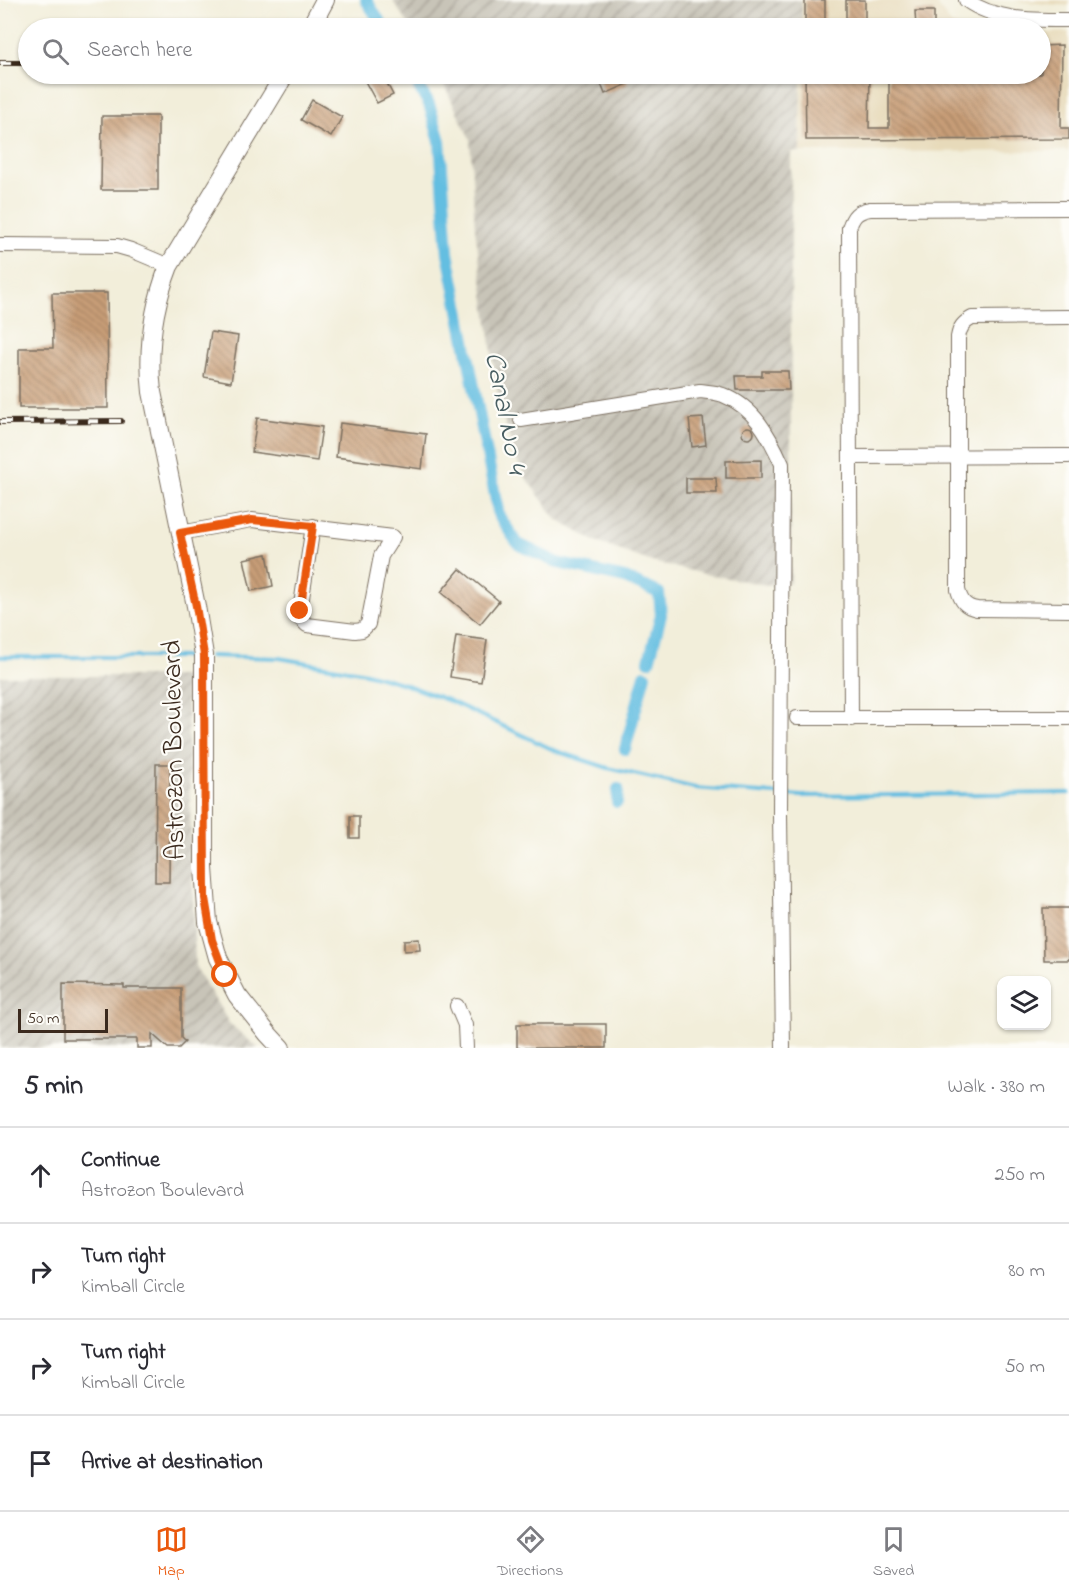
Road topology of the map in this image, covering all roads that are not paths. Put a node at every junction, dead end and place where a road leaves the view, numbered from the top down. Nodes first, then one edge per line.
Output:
1 (325, 0) edge
2 (966, 0) edge
3 (315, 18) edge
4 (1027, 18) edge
5 (1051, 19) edge
6 (1069, 20) edge
7 (279, 84) edge
8 (1069, 208) edge
9 (0, 245) edge
10 (169, 266) junction
11 (1069, 316) edge
12 (521, 420) dead end
13 (1069, 456) edge
14 (850, 457) junction
15 (958, 457) junction
16 (313, 526) junction
17 (180, 533) junction
18 (1069, 610) edge
19 (797, 718) dead end
20 (1069, 718) edge
21 (851, 719) junction
22 (457, 1006) dead end
23 (280, 1048) edge
24 (466, 1048) edge
25 (783, 1048) edge

1 - 3 main road
2 - 4 street
5 - 6 street
7 - 10 main road, Astrozon Boulevard
8 - 14 street
9 - 10 street
10 - 17 main road, Astrozon Boulevard
11 - 15 street
12 - 25 street
13 - 15 street
14 - 15 street
14 - 21 street
15 - 18 street
16 - 16 street
16 - 17 street
17 - 23 main road, Astrozon Boulevard
19 - 21 street
20 - 21 street
22 - 24 street

